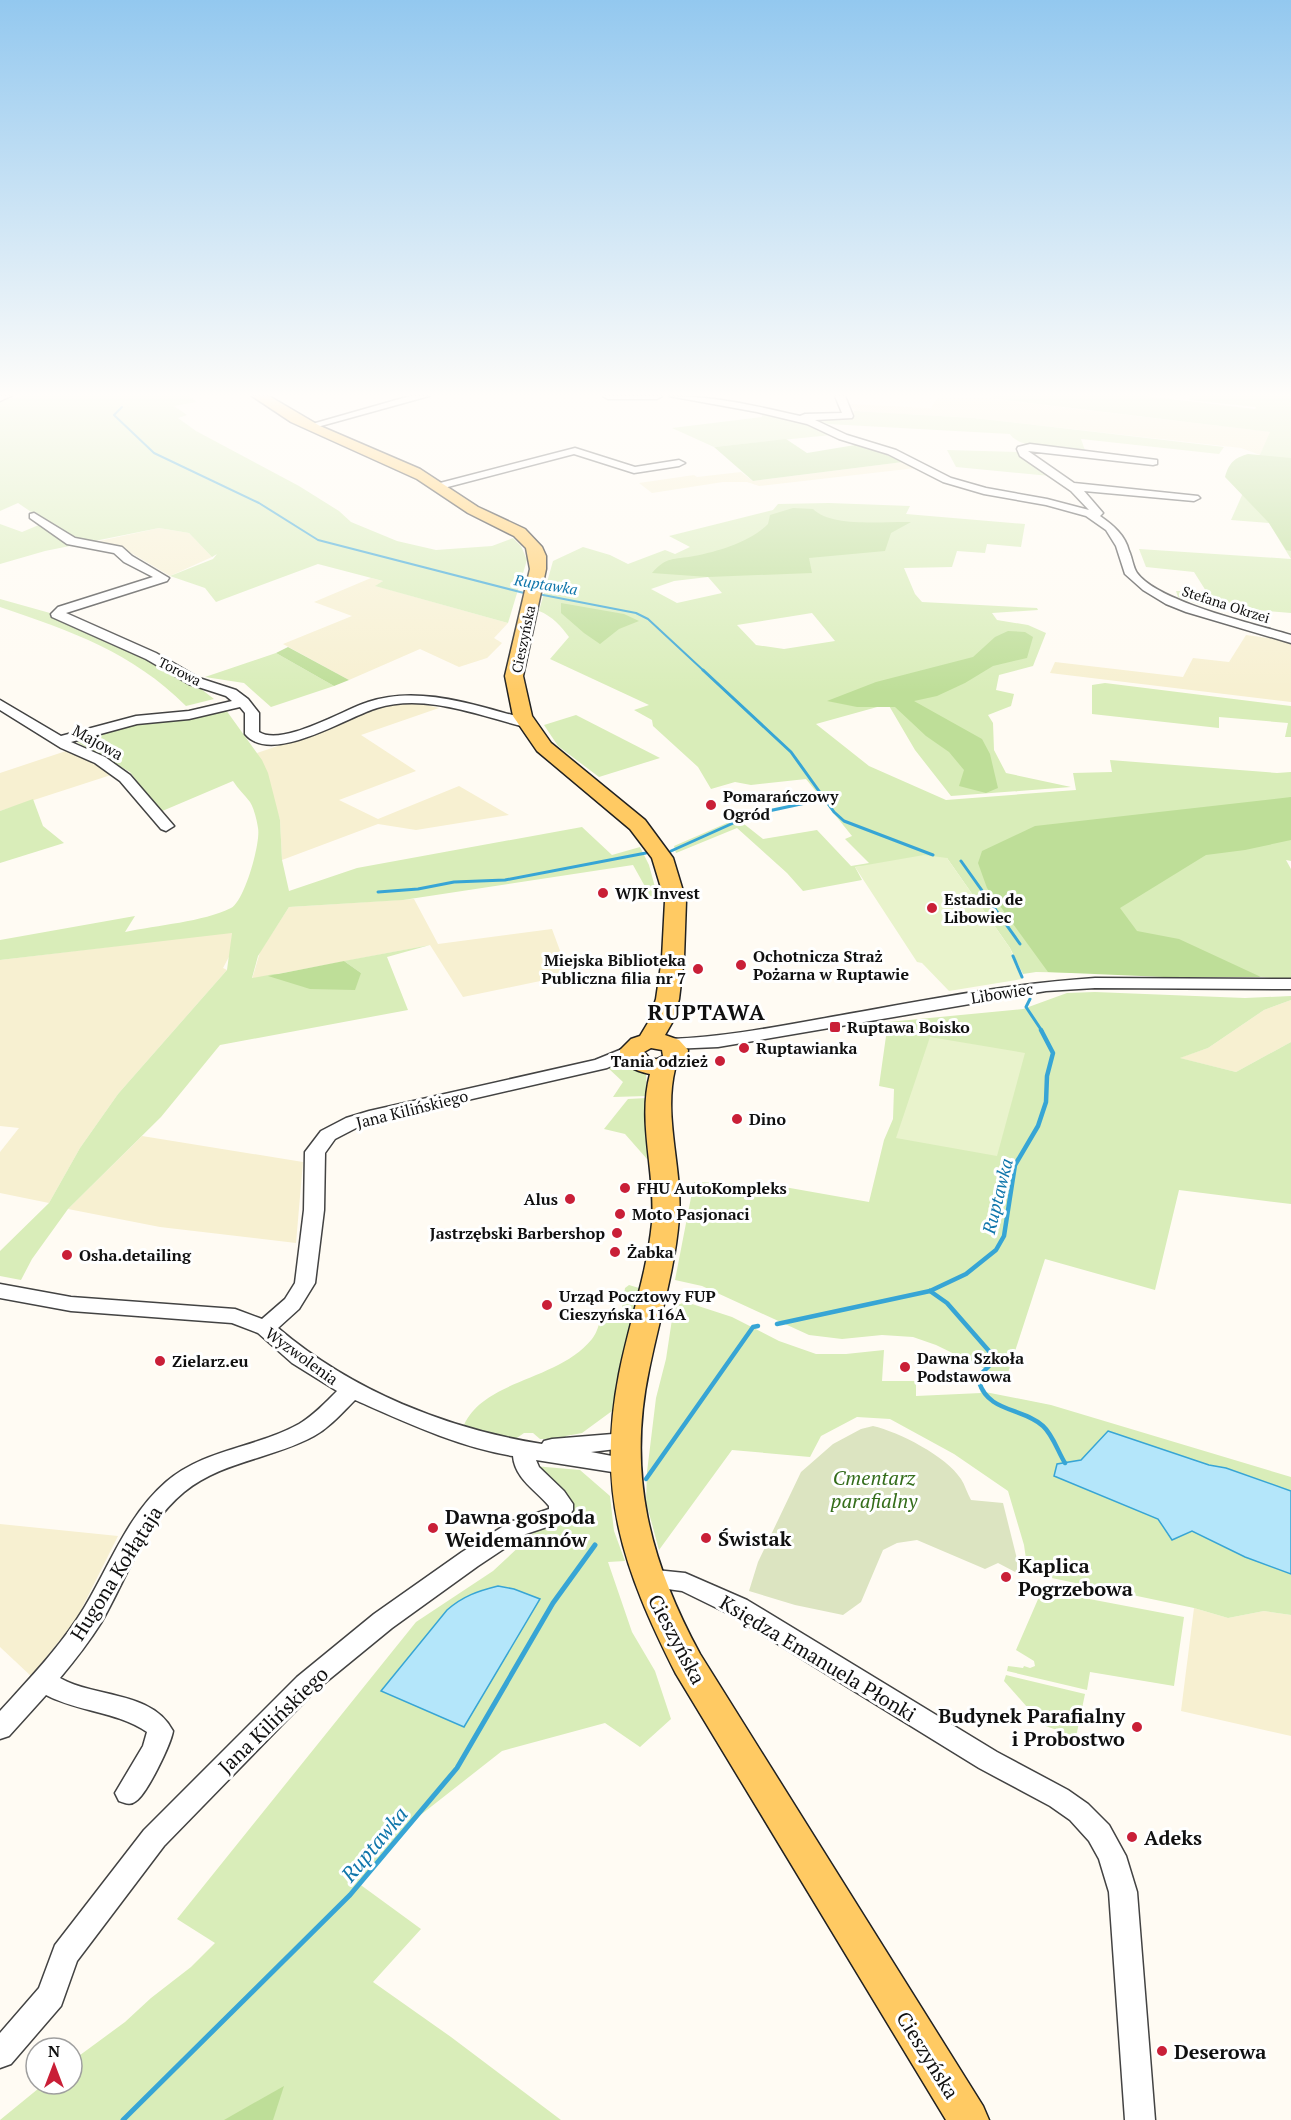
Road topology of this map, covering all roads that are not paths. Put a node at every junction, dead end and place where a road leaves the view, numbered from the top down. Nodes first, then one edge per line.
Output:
1 (451, 495) edge
2 (1007, 495) edge
3 (1081, 495) edge
4 (1162, 495) edge
5 (1194, 498) dead end
6 (1090, 514) junction
7 (34, 516) dead end
8 (1291, 639) edge
9 (243, 702) junction
10 (0, 704) edge
11 (526, 723) junction
12 (59, 741) junction
13 (166, 826) dead end
14 (1291, 984) edge
15 (656, 1054) junction
16 (0, 1291) edge
17 (265, 1328) junction
18 (352, 1390) junction
19 (524, 1450) junction
20 (625, 1454) junction
21 (646, 1578) junction
22 (44, 1681) junction
23 (0, 1728) edge
24 (128, 1793) dead end
25 (1, 2054) edge
26 (969, 2120) edge
27 (1140, 2120) edge

1 - 11 main road, Cieszyńska
2 - 6 street, Stefana Okrzei
3 - 6 street
4 - 5 street
6 - 8 street, Stefana Okrzei
7 - 9 street, Torowa
9 - 11 street
9 - 12 street
10 - 12 street, Majowa
11 - 15 main road, Cieszyńska
12 - 13 street, Majowa
14 - 15 street, Libowiec
15 - 17 street, Jana Kilińskiego
15 - 20 main road, Cieszyńska
16 - 17 street, Wyzwolenia
17 - 18 street, Wyzwolenia
18 - 19 street, Wyzwolenia
18 - 22 street, Hugona Kołłątaja
19 - 20 street, Wyzwolenia
19 - 25 street, Jana Kilińskiego
20 - 21 main road, Cieszyńska
21 - 26 main road, Cieszyńska
21 - 27 street, Księdza Emanuela Płonki
22 - 23 street, Hugona Kołłątaja
22 - 24 street

